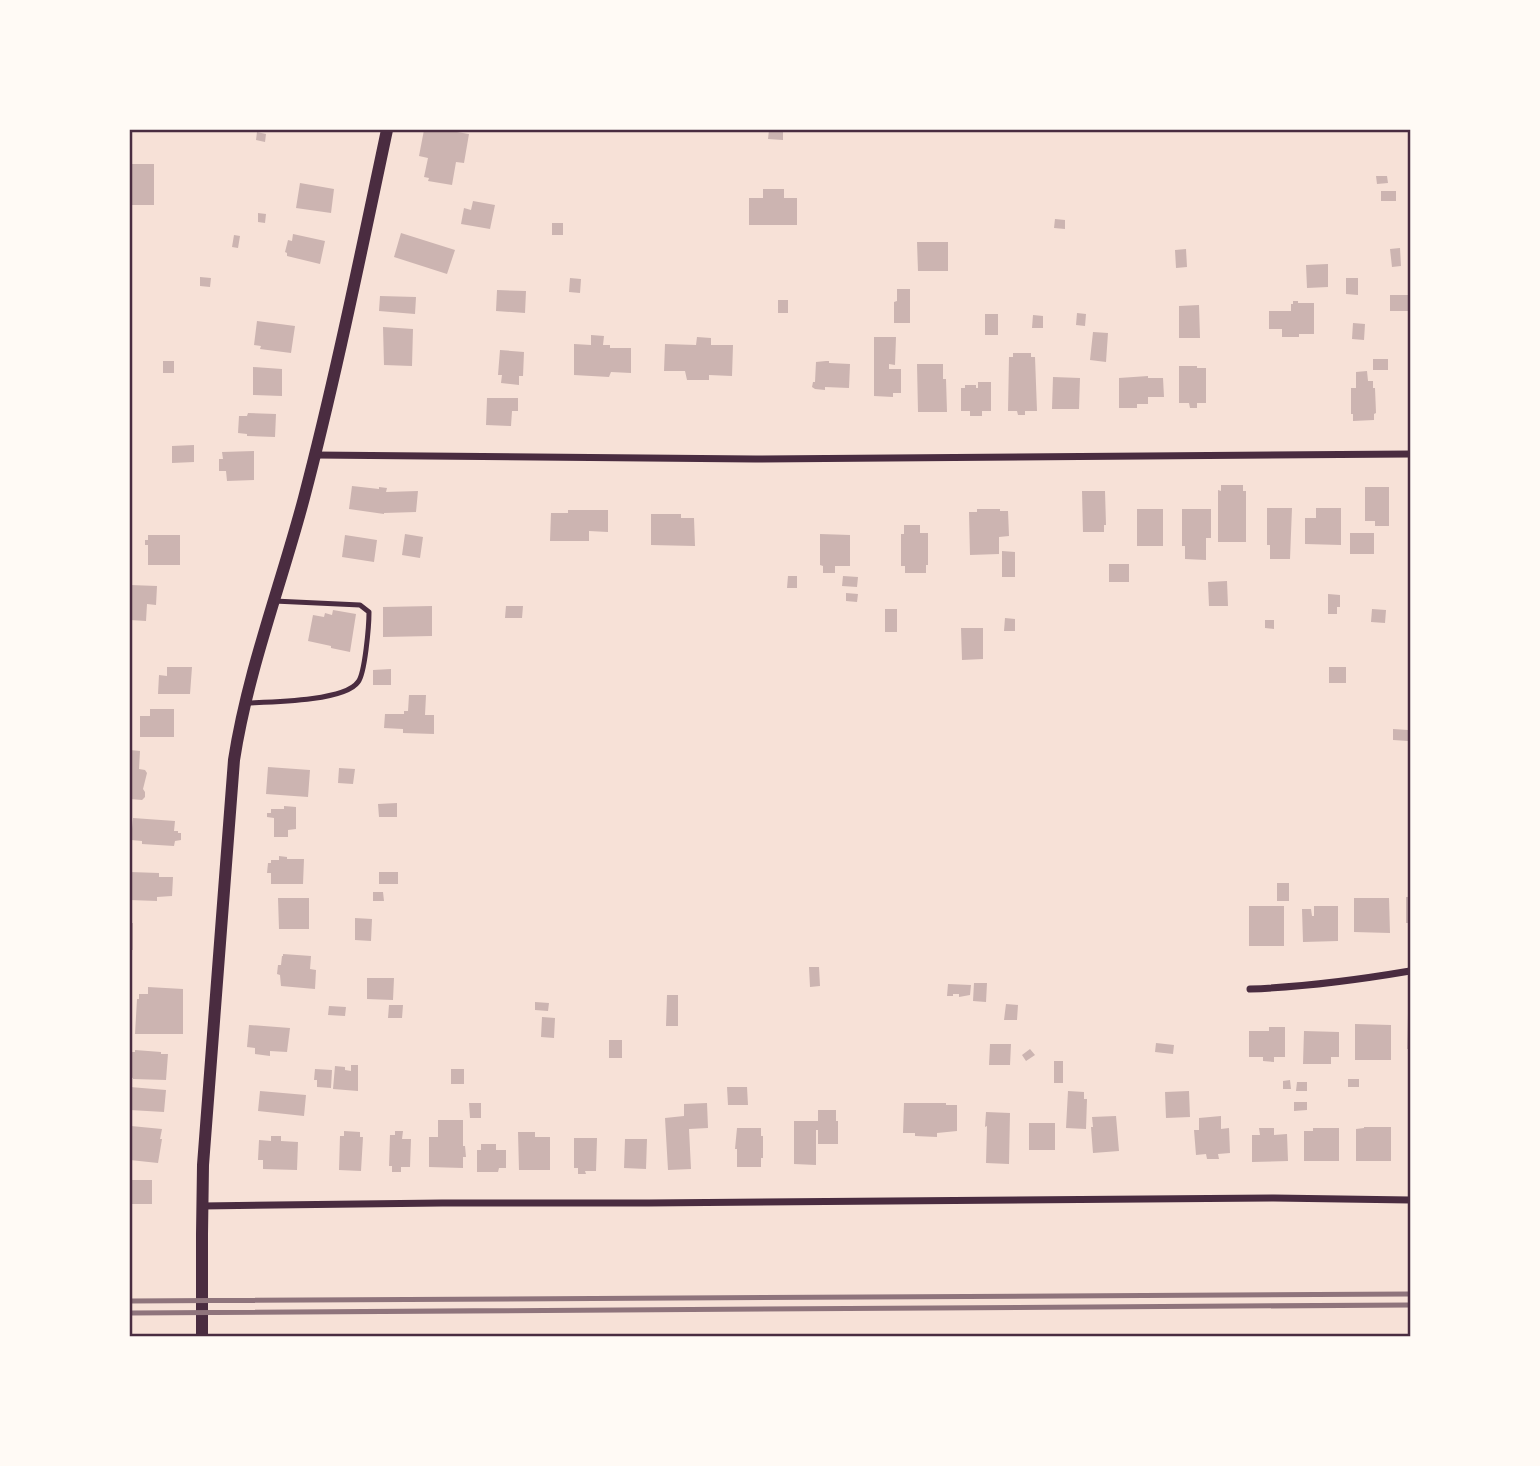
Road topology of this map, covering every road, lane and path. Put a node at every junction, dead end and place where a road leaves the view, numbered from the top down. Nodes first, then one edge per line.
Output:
1 (387, 130) edge
2 (1410, 454) edge
3 (315, 455) junction
4 (274, 601) junction
5 (245, 703) junction
6 (1410, 971) edge
7 (1250, 989) dead end
8 (1410, 1200) edge
9 (202, 1206) junction
10 (202, 1336) edge

1 - 3 street
2 - 3 street
3 - 4 street
4 - 5 street
4 - 5 lane
5 - 9 street
6 - 7 street
8 - 9 street
9 - 10 street

